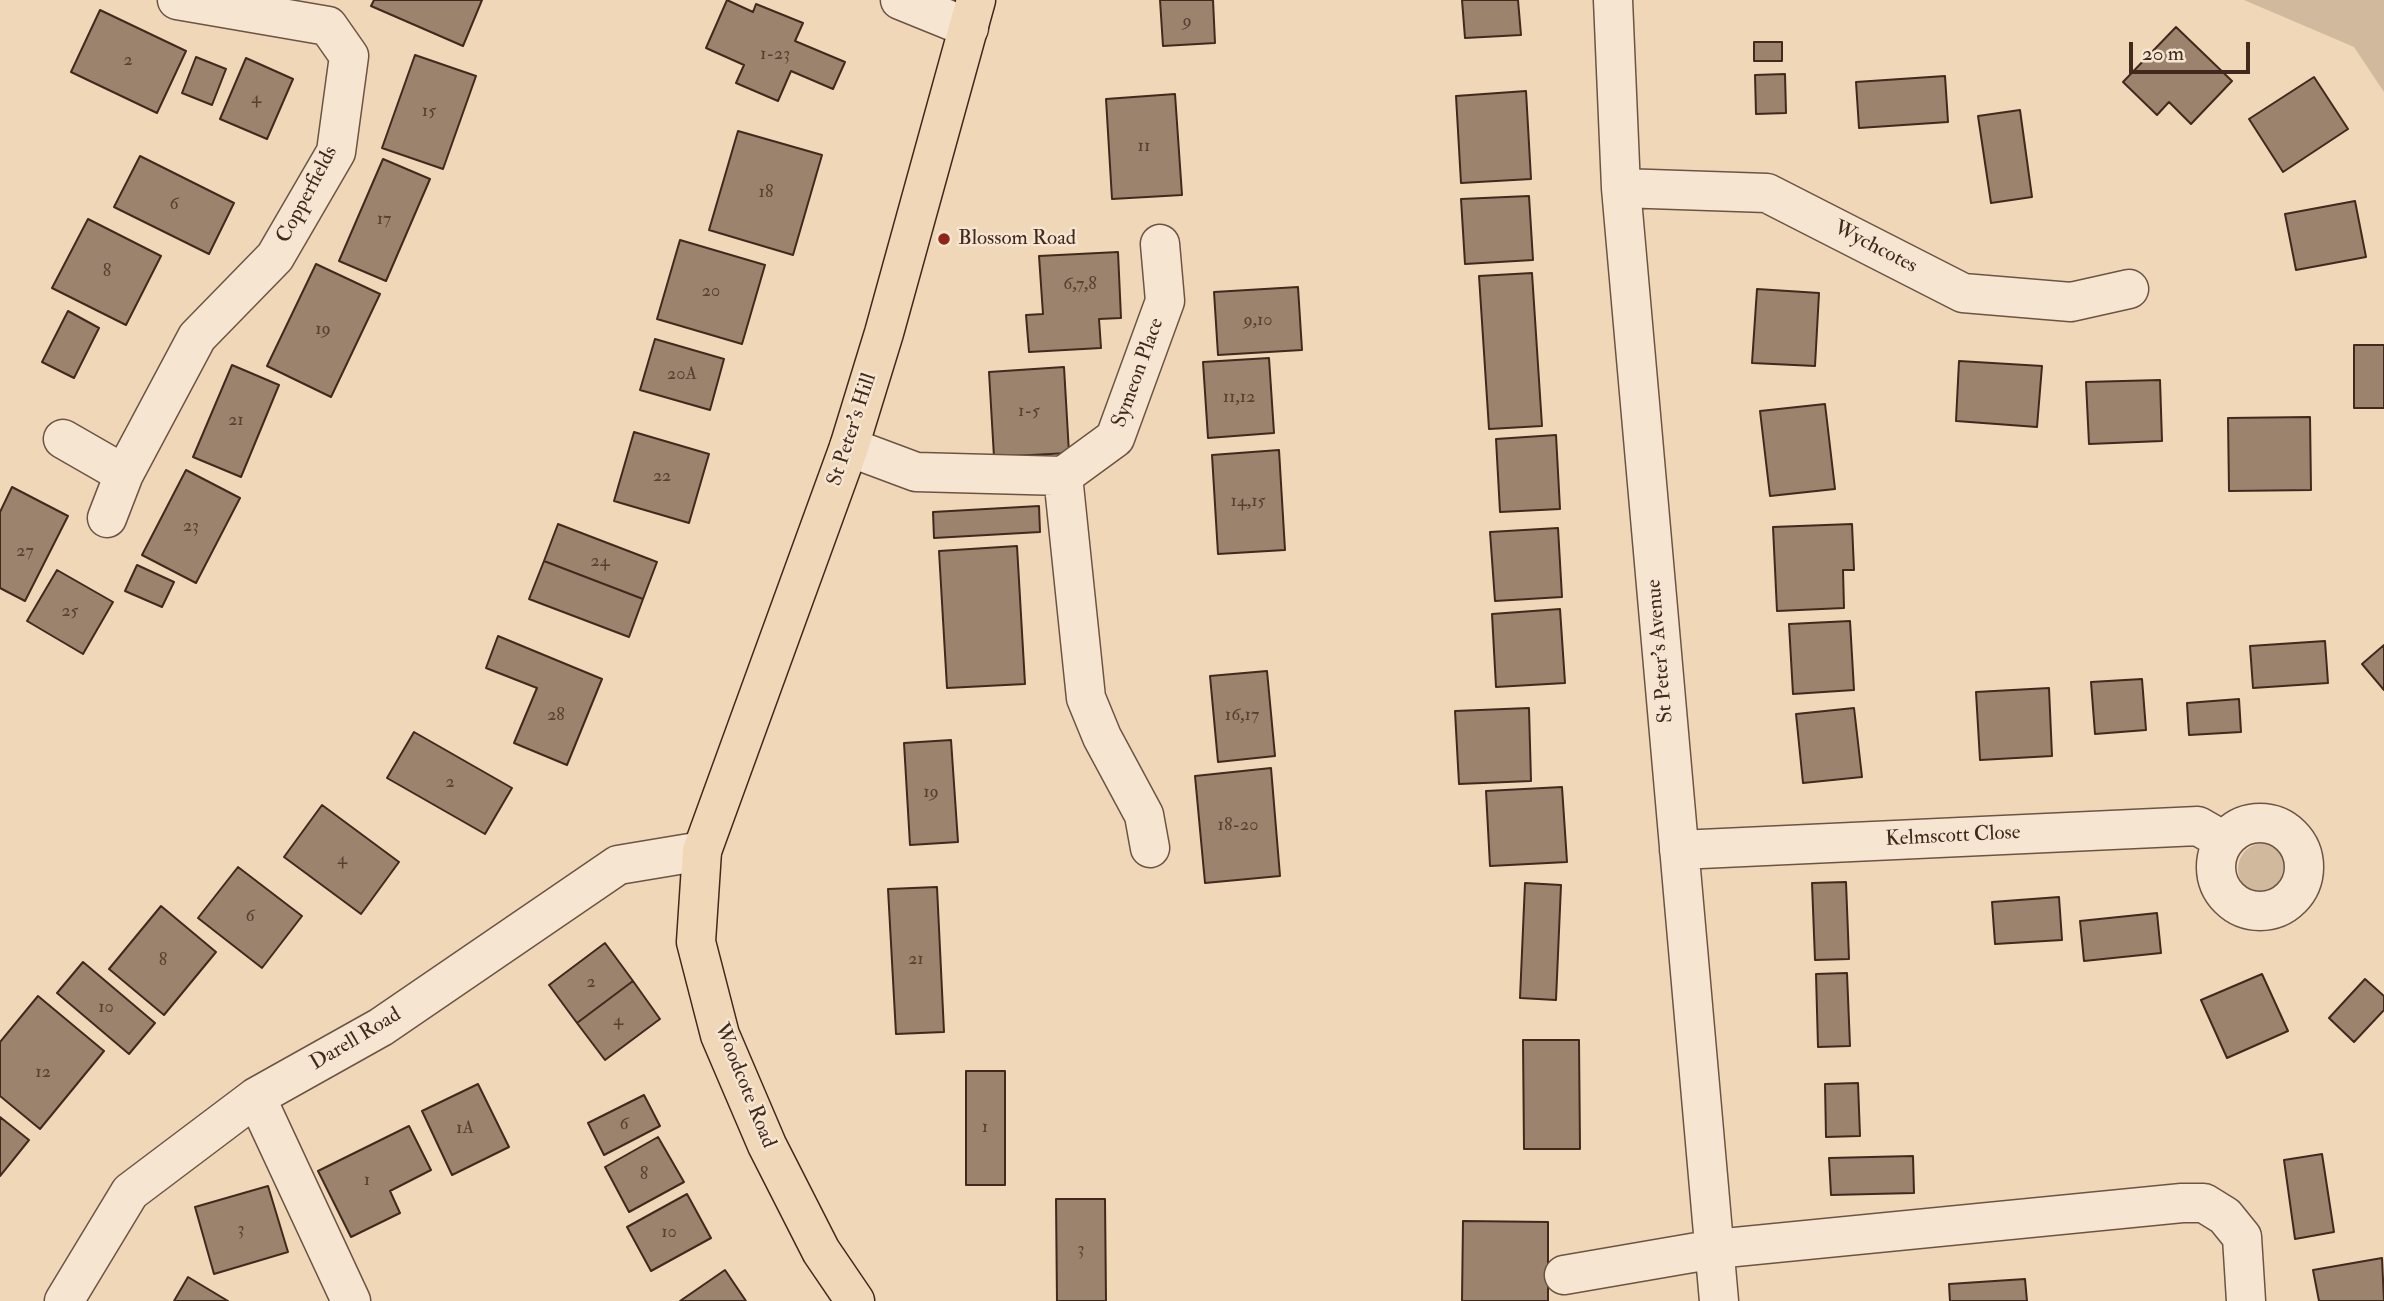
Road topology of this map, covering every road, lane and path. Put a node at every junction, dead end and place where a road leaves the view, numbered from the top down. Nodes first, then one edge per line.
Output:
1 (177, 0) edge
2 (900, 0) edge
3 (1613, 0) edge
4 (972, 14) edge
5 (1621, 188) junction
6 (1160, 244) dead end
7 (2129, 289) dead end
8 (63, 439) dead end
9 (849, 447) junction
10 (124, 474) junction
11 (1065, 494) junction
12 (107, 518) dead end
13 (2224, 841) dead end
14 (1150, 848) dead end
15 (1679, 850) junction
16 (702, 851) junction
17 (256, 1097) junction
18 (1715, 1249) junction
19 (1564, 1275) dead end
20 (64, 1301) edge
21 (351, 1301) edge
22 (855, 1301) edge
23 (1719, 1301) edge
24 (2246, 1301) edge

1 - 10 street, Copperfields
2 - 4 street
3 - 5 street, St Peter's Avenue
4 - 9 main road, St Peter's Hill
5 - 7 street, Wychcotes
5 - 15 street, St Peter's Avenue
6 - 11 street, Symeon Place
8 - 10 street
9 - 11 street
9 - 16 main road, St Peter's Hill
10 - 12 street, Copperfields
11 - 14 street
13 - 15 street, Kelmscott Close
15 - 18 street, St Peter's Avenue
16 - 17 street, Darell Road
16 - 22 main road, Woodcote Road
17 - 20 street, Darell Road
17 - 21 street
18 - 19 street
18 - 23 street, St Peter's Avenue
18 - 24 street

